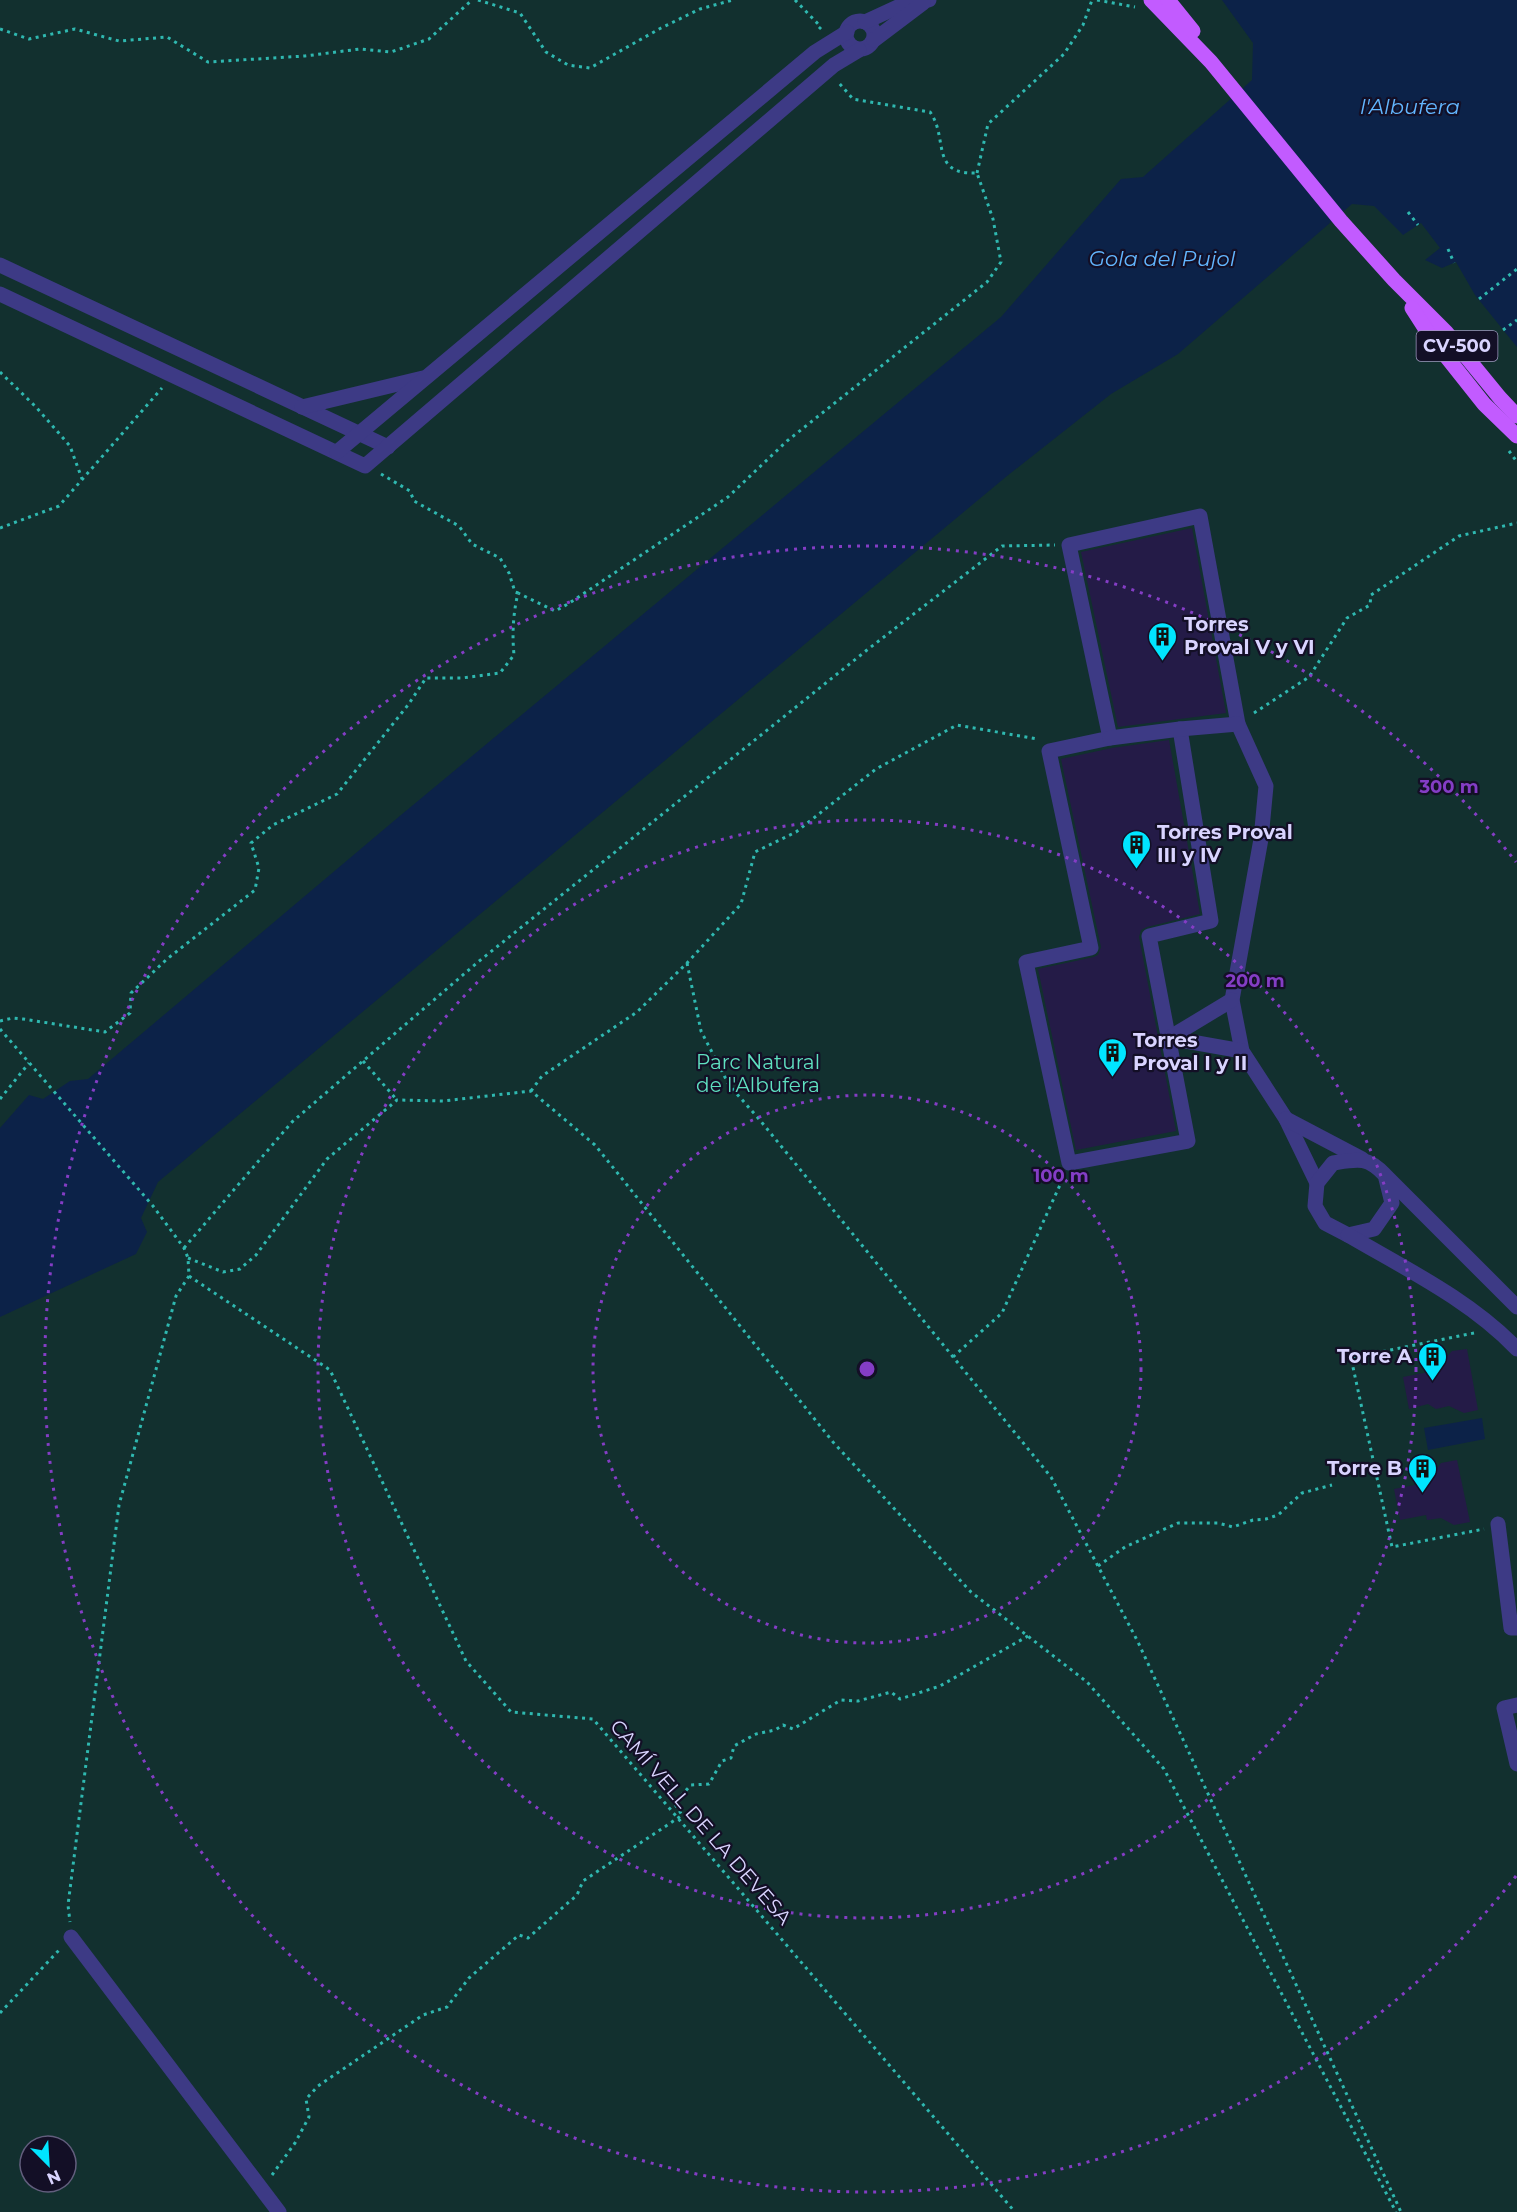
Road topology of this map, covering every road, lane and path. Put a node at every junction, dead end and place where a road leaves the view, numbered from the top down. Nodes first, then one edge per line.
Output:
1 (472, 0) edge
2 (478, 0) edge
3 (733, 0) edge
4 (795, 0) edge
5 (1092, 0) edge
6 (927, 1) edge
7 (1154, 1) edge
8 (865, 22) junction
9 (0, 28) edge
10 (847, 33) junction
11 (874, 40) junction
12 (810, 46) junction
13 (859, 50) junction
14 (828, 70) junction
15 (978, 173) junction
16 (1408, 212) dead end
17 (1418, 225) dead end
18 (1448, 249) dead end
19 (1454, 263) dead end
20 (0, 265) edge
21 (1517, 269) edge
22 (1394, 280) junction
23 (0, 294) edge
24 (1479, 299) dead end
25 (1517, 320) edge
26 (1503, 330) dead end
27 (0, 372) edge
28 (173, 375) junction
29 (426, 377) junction
30 (302, 407) junction
31 (1517, 416) edge
32 (359, 433) junction
33 (1517, 436) edge
34 (388, 447) junction
35 (337, 452) junction
36 (365, 466) junction
37 (82, 479) junction
38 (1517, 523) edge
39 (0, 528) edge
40 (1069, 545) junction
41 (518, 593) junction
42 (1238, 724) junction
43 (1180, 729) junction
44 (1110, 738) junction
45 (1049, 751) junction
46 (687, 963) junction
47 (1232, 1000) junction
48 (0, 1021) edge
49 (0, 1029) edge
50 (1169, 1038) junction
51 (1242, 1051) junction
52 (363, 1061) junction
53 (30, 1063) junction
54 (531, 1091) junction
55 (0, 1099) edge
56 (397, 1100) junction
57 (1286, 1119) junction
58 (1362, 1159) junction
59 (1070, 1163) junction
60 (1386, 1175) junction
61 (1317, 1183) junction
62 (1348, 1235) junction
63 (184, 1248) junction
64 (188, 1258) junction
65 (189, 1276) junction
66 (1517, 1307) edge
67 (1476, 1332) dead end
68 (1517, 1349) edge
69 (953, 1357) junction
70 (1332, 1485) dead end
71 (1491, 1526) joint
72 (1098, 1566) junction
73 (1517, 1628) edge
74 (1028, 1636) junction
75 (1517, 1705) edge
76 (1517, 1764) edge
77 (678, 1818) junction
78 (71, 1937) junction
79 (0, 2013) edge
80 (262, 2189) junction
81 (279, 2212) edge
82 (1015, 2212) edge
83 (1396, 2212) edge
84 (1401, 2212) edge

1 - 9 path
2 - 3 path
4 - 12 path
5 - 15 path
6 - 8 street
6 - 11 street
7 - 22 main road, CV-500
8 - 10 street
8 - 11 street
10 - 12 street
10 - 13 street
11 - 13 street
12 - 29 street
13 - 14 street
14 - 15 path
14 - 34 street
15 - 41 path
16 - 17 path
18 - 19 path
20 - 30 street
21 - 24 path
22 - 31 main road, CV-500
22 - 33 main road, CV-500
23 - 28 street
25 - 26 path
27 - 37 path
28 - 35 street
28 - 37 path
29 - 30 street
29 - 32 street
30 - 32 street
32 - 34 street
32 - 35 street
34 - 36 street
35 - 36 street
36 - 41 path
37 - 39 path
38 - 42 path
40 - 42 street
40 - 44 street
40 - 52 path
41 - 48 path
42 - 43 street
42 - 47 street
43 - 44 street
43 - 50 street
44 - 45 street
45 - 46 path
45 - 59 street
46 - 54 path
46 - 69 path
47 - 50 street
47 - 51 street
49 - 53 path
50 - 51 street
50 - 59 street
51 - 57 street
52 - 56 path
52 - 63 path
53 - 55 path
53 - 63 path
54 - 56 path
54 - 74 path
56 - 64 path
57 - 58 street
57 - 61 street
58 - 60 street
58 - 61 street
59 - 69 path
60 - 62 street
60 - 66 street
61 - 62 street
62 - 68 street
63 - 64 path
64 - 65 path
65 - 77 path, CAMÍ VELL DE LA DEVESA
65 - 78 path
67 - 71 path
69 - 72 path
70 - 72 path
71 - 73 street
72 - 84 path
74 - 77 path
74 - 83 path
75 - 76 street
77 - 80 path
77 - 82 path, CAMÍ VELL DE LA DEVESA
78 - 79 path
78 - 80 street
80 - 81 street

